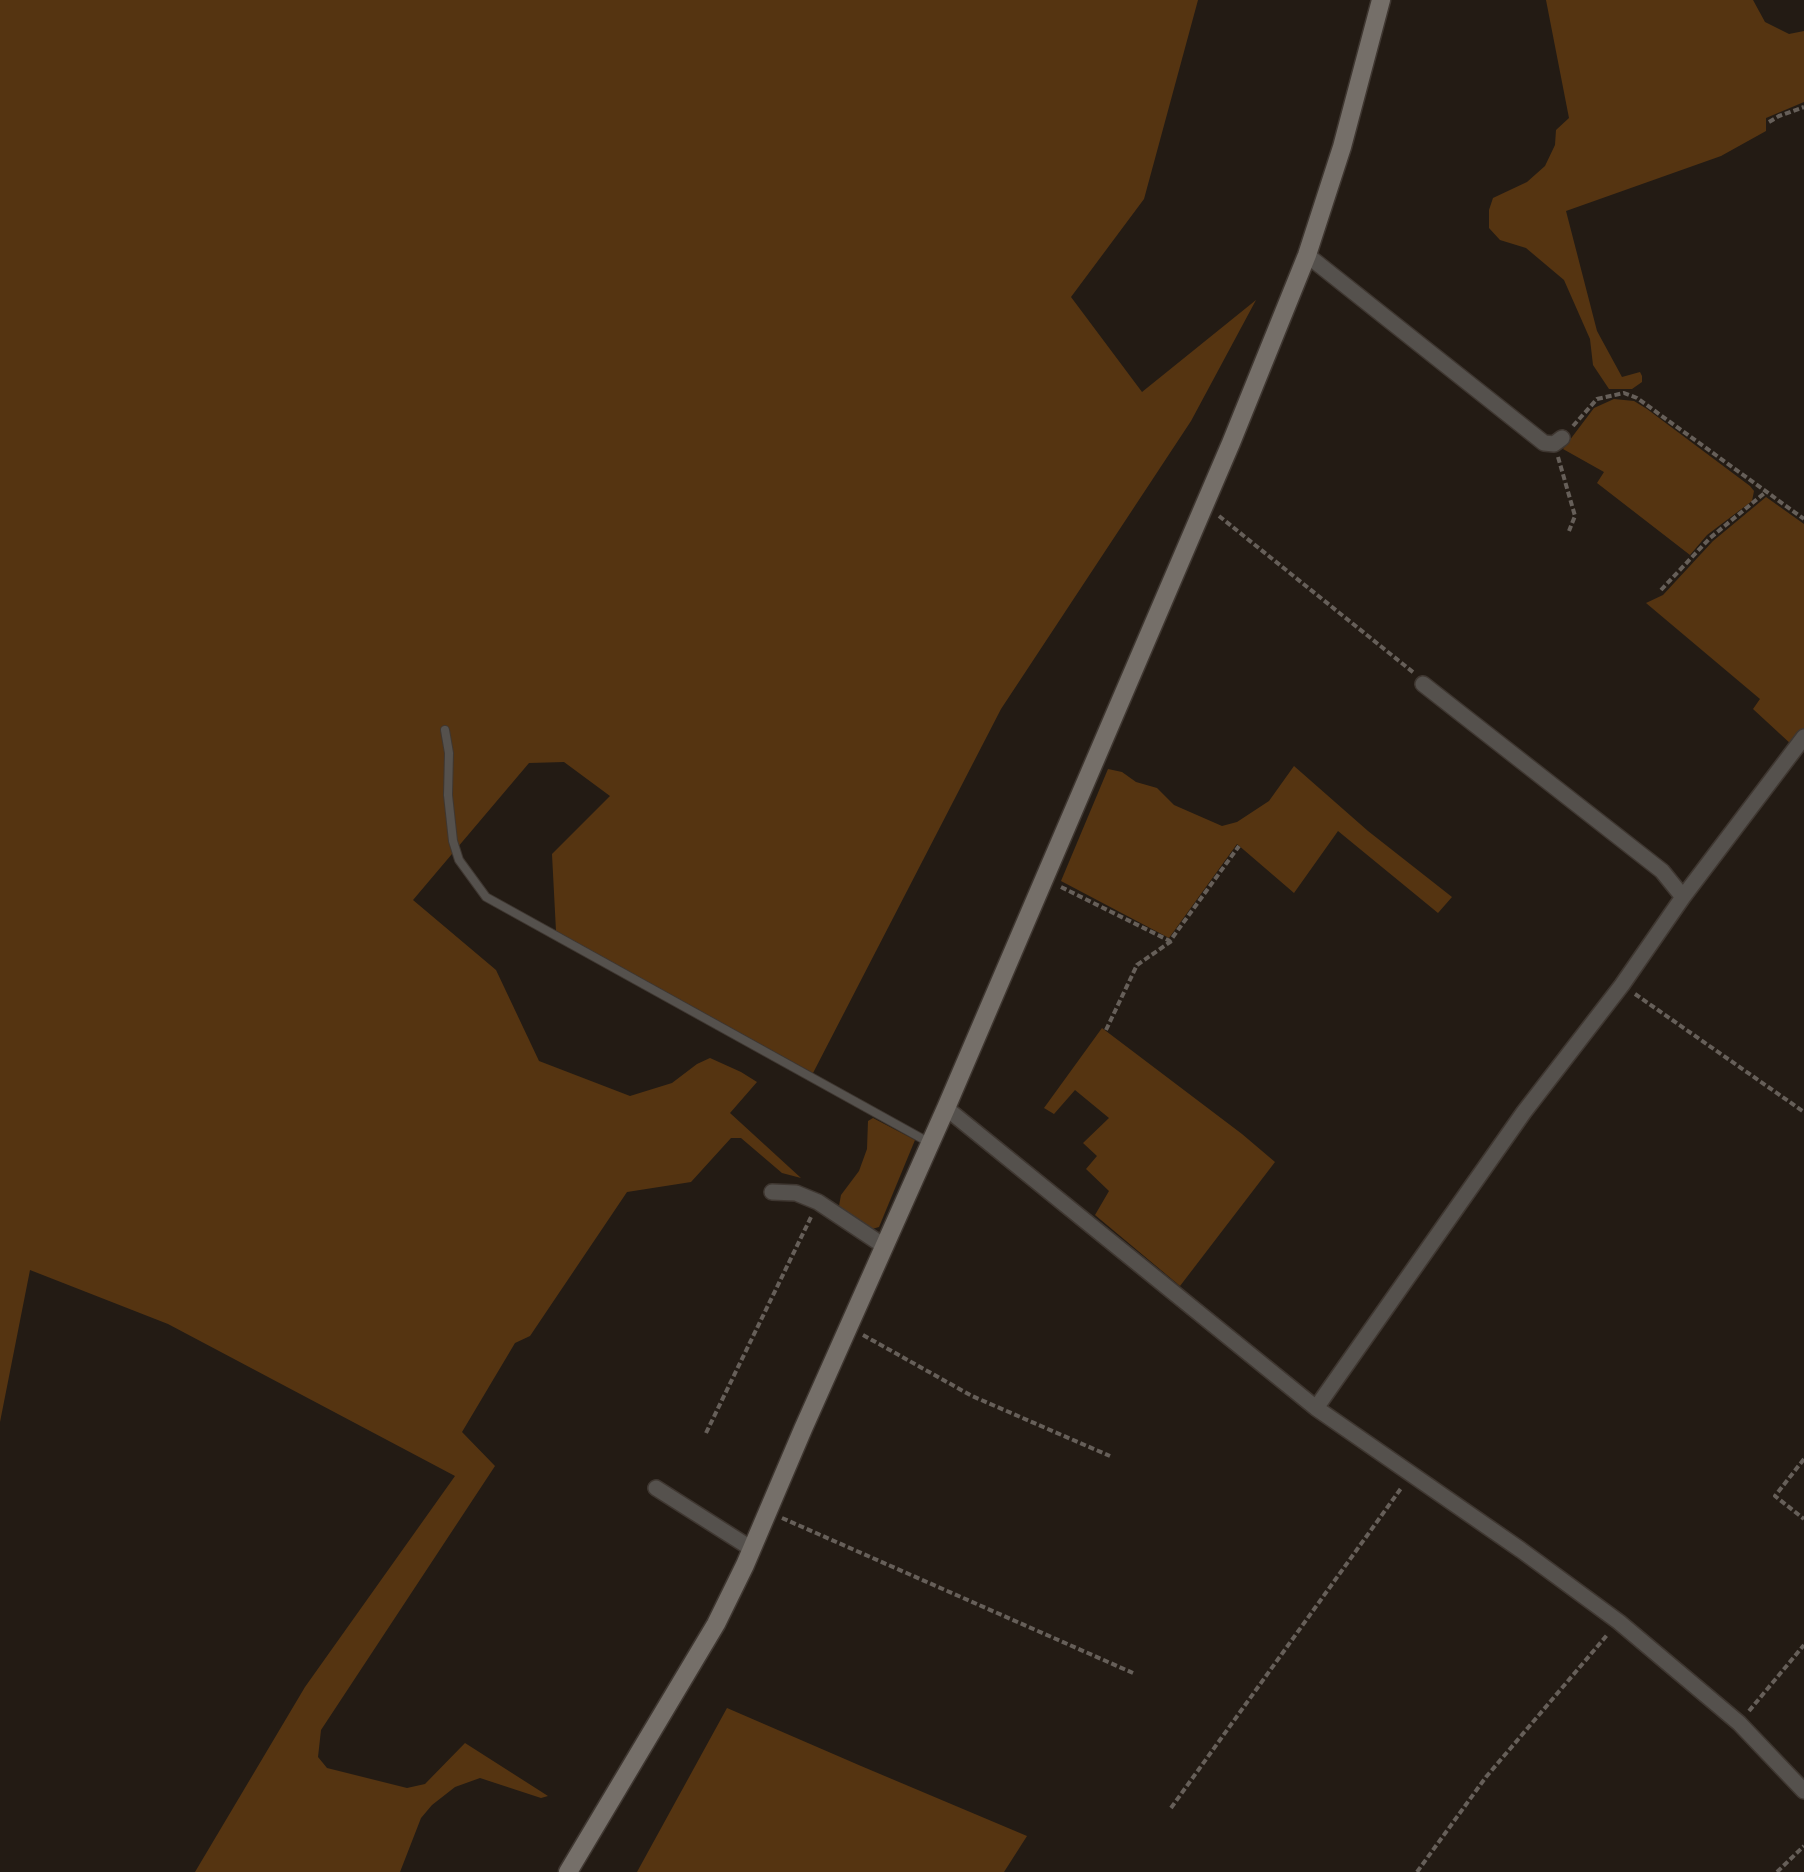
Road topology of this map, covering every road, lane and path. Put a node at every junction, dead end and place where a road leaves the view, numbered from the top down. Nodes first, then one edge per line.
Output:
1 (1381, 0) edge
2 (1804, 107) edge
3 (1769, 122) dead end
4 (1307, 255) junction
5 (1558, 441) junction
6 (1767, 491) junction
7 (1205, 504) junction
8 (1804, 519) edge
9 (1569, 531) dead end
10 (1661, 590) dead end
11 (1423, 684) joint
12 (445, 730) dead end
13 (1804, 737) edge
14 (1239, 846) dead end
15 (1044, 879) junction
16 (1683, 897) junction
17 (1173, 940) junction
18 (1622, 985) junction
19 (1106, 1030) dead end
20 (946, 1108) junction
21 (1804, 1112) edge
22 (930, 1143) junction
23 (772, 1192) dead end
24 (818, 1202) junction
25 (884, 1246) junction
26 (848, 1327) junction
27 (1316, 1408) junction
28 (706, 1433) dead end
29 (1110, 1456) dead end
30 (1804, 1459) edge
31 (1412, 1474) junction
32 (656, 1488) dead end
33 (768, 1512) junction
34 (1804, 1519) edge
35 (752, 1549) junction
36 (1619, 1622) junction
37 (1804, 1645) edge
38 (1133, 1673) dead end
39 (1739, 1723) junction
40 (1804, 1791) edge
41 (1172, 1808) dead end
42 (1804, 1846) edge
43 (567, 1872) edge
44 (1417, 1872) edge
45 (1777, 1872) edge

1 - 4 street
2 - 3 path
4 - 5 street
4 - 7 street
5 - 6 path
5 - 9 path
6 - 8 path
6 - 10 path
7 - 11 path
7 - 15 street
11 - 16 street
12 - 22 lane
13 - 16 street
14 - 17 path
15 - 17 path
15 - 20 street
16 - 18 street
17 - 19 path
18 - 21 path
18 - 27 street
20 - 22 street
20 - 27 street
22 - 25 street
23 - 24 street
24 - 25 street
24 - 28 path
25 - 26 street
26 - 29 path
26 - 33 street
27 - 31 street
30 - 34 path
31 - 36 street
31 - 41 path
32 - 35 street
33 - 35 street
33 - 38 path
35 - 43 street
36 - 39 street
36 - 44 path
37 - 39 path
39 - 40 street
42 - 45 path

